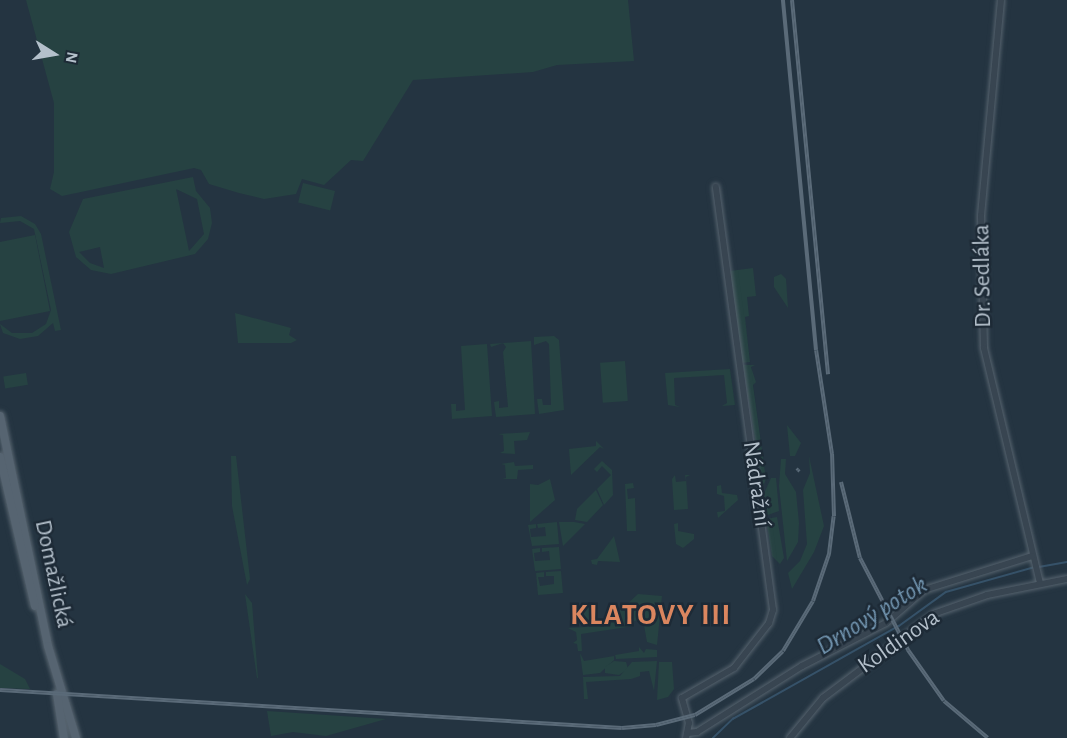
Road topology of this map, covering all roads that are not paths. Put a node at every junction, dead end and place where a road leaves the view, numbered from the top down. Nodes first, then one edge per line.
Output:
1 (1002, 0) edge
2 (716, 187) dead end
3 (0, 416) edge
4 (0, 457) edge
5 (1033, 558) junction
6 (1067, 579) edge
7 (1039, 580) junction
8 (687, 735) edge
9 (64, 738) edge
10 (76, 738) edge
11 (790, 738) edge

1 - 5 street, Dr. Sedláka
2 - 8 street, Nádražní
3 - 10 main road, Domažlická
4 - 9 main road, Domažlická
5 - 7 street, Dr. Sedláka
5 - 8 street
6 - 7 street, Koldinova
7 - 11 street, Koldinova

